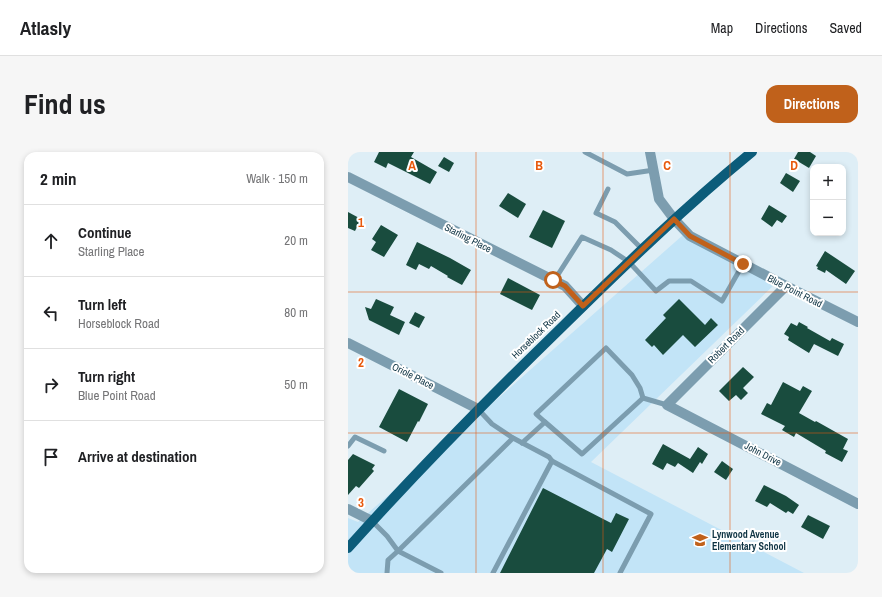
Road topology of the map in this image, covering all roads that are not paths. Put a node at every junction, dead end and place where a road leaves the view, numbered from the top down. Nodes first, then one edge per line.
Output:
1 (585, 152) edge
2 (650, 152) edge
3 (752, 152) edge
4 (654, 170) junction
5 (348, 177) edge
6 (608, 189) dead end
7 (674, 219) junction
8 (642, 249) junction
9 (629, 262) junction
10 (743, 264) junction
11 (553, 280) junction
12 (786, 286) junction
13 (583, 306) junction
14 (858, 322) edge
15 (348, 343) edge
16 (643, 398) junction
17 (667, 405) junction
18 (478, 409) junction
19 (545, 422) junction
20 (513, 438) junction
21 (522, 443) junction
22 (348, 446) edge
23 (384, 451) dead end
24 (552, 461) junction
25 (858, 504) edge
26 (348, 509) edge
27 (372, 521) junction
28 (348, 548) edge
29 (398, 551) junction
30 (387, 573) edge
31 (441, 573) edge
32 (493, 573) edge
33 (620, 573) edge

1 - 4 lane
2 - 4 street, Blue Point Road
3 - 7 main road, Horseblock Road
4 - 7 street, Blue Point Road
5 - 11 street, Starling Place
6 - 8 lane
7 - 8 main road, Horseblock Road
7 - 10 street, Blue Point Road
8 - 9 main road, Horseblock Road
9 - 10 lane
9 - 11 lane
9 - 13 main road, Horseblock Road
10 - 12 street, Blue Point Road
11 - 13 street, Starling Place
12 - 14 street, Blue Point Road
12 - 17 street, Robert Road
13 - 18 main road, Horseblock Road
15 - 18 street, Oriole Place
16 - 17 lane
16 - 19 lane
16 - 19 lane
17 - 25 street, John Drive
18 - 20 lane
18 - 27 main road, Horseblock Road
19 - 21 lane
20 - 21 lane
20 - 29 lane
21 - 24 lane
22 - 23 lane
24 - 32 lane
24 - 33 lane
26 - 27 street
27 - 28 main road, Horseblock Road
27 - 29 lane
29 - 30 lane
29 - 31 lane

